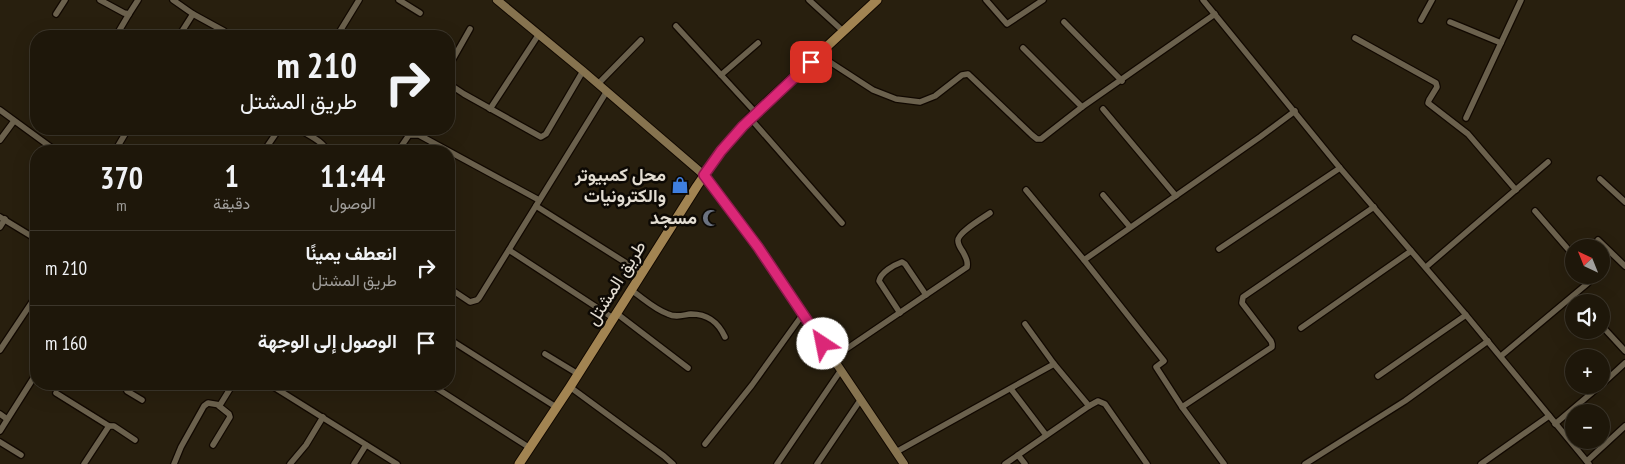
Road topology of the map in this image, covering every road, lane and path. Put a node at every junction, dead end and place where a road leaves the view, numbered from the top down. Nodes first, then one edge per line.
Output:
1 (65, 0) edge
2 (100, 0) edge
3 (138, 0) edge
4 (173, 0) edge
5 (359, 0) edge
6 (399, 0) edge
7 (498, 0) edge
8 (809, 0) edge
9 (877, 0) edge
10 (986, 0) edge
11 (1043, 0) edge
12 (1203, 0) edge
13 (1432, 0) edge
14 (1521, 0) edge
15 (420, 13) dead end
16 (56, 14) dead end
17 (129, 14) junction
18 (193, 14) junction
19 (1215, 14) junction
20 (1421, 20) dead end
21 (1064, 22) dead end
22 (1450, 22) dead end
23 (676, 26) dead end
24 (470, 29) dead end
25 (120, 30) edge
26 (183, 30) edge
27 (222, 30) edge
28 (340, 30) edge
29 (844, 32) junction
30 (539, 34) junction
31 (1356, 38) dead end
32 (641, 40) dead end
33 (758, 43) dead end
34 (1501, 43) junction
35 (1023, 48) dead end
36 (455, 55) edge
37 (819, 55) junction
38 (583, 71) junction
39 (721, 75) junction
40 (1122, 81) junction
41 (598, 84) junction
42 (455, 88) edge
43 (607, 91) junction
44 (1082, 107) junction
45 (490, 109) junction
46 (1103, 109) dead end
47 (0, 110) edge
48 (1295, 112) junction
49 (753, 115) junction
50 (1466, 118) dead end
51 (14, 120) junction
52 (30, 132) edge
53 (34, 135) edge
54 (308, 135) edge
55 (419, 135) edge
56 (0, 140) edge
57 (48, 145) edge
58 (323, 145) edge
59 (436, 145) edge
60 (455, 156) edge
61 (1548, 162) dead end
62 (1340, 168) junction
63 (704, 175) junction
64 (1600, 179) dead end
65 (1026, 190) dead end
66 (1516, 190) junction
67 (1103, 195) dead end
68 (1176, 196) junction
69 (1625, 202) edge
70 (538, 203) junction
71 (1374, 207) junction
72 (1535, 211) dead end
73 (990, 213) dead end
74 (2, 218) edge
75 (842, 223) dead end
76 (0, 227) edge
77 (1130, 227) junction
78 (30, 235) edge
79 (1565, 246) edge
80 (1219, 249) dead end
81 (509, 250) junction
82 (1411, 251) junction
83 (1610, 252) edge
84 (1084, 260) junction
85 (1625, 266) edge
86 (1426, 267) junction
87 (642, 274) junction
88 (1587, 284) edge
89 (631, 290) junction
90 (455, 292) edge
91 (1575, 294) edge
92 (926, 295) junction
93 (1565, 303) edge
94 (30, 305) edge
95 (900, 313) junction
96 (803, 314) junction
97 (1466, 315) junction
98 (615, 316) junction
99 (1026, 324) dead end
100 (1301, 328) dead end
101 (1610, 335) edge
102 (725, 337) dead end
103 (1488, 341) junction
104 (455, 343) edge
105 (0, 350) edge
106 (1625, 351) edge
107 (545, 354) dead end
108 (1501, 356) junction
109 (833, 358) junction
110 (1625, 363) edge
111 (1054, 364) junction
112 (688, 368) dead end
113 (841, 370) junction
114 (578, 374) junction
115 (1378, 376) dead end
116 (1610, 377) edge
117 (30, 384) edge
118 (570, 387) junction
119 (1011, 389) junction
120 (127, 390) edge
121 (230, 390) edge
122 (279, 390) edge
123 (439, 390) edge
124 (56, 393) dead end
125 (1591, 394) edge
126 (861, 399) junction
127 (142, 400) dead end
128 (219, 406) junction
129 (1089, 406) junction
130 (556, 407) junction
131 (1182, 407) junction
132 (0, 414) edge
133 (323, 416) junction
134 (1549, 416) junction
135 (8, 419) junction
136 (1556, 424) junction
137 (109, 426) junction
138 (1625, 426) edge
139 (0, 431) edge
140 (1046, 435) junction
141 (135, 440) dead end
142 (0, 442) edge
143 (705, 444) dead end
144 (213, 445) dead end
145 (366, 445) junction
146 (530, 448) junction
147 (896, 452) junction
148 (21, 455) dead end
149 (1018, 455) junction
150 (1588, 463) edge
151 (84, 464) edge
152 (175, 464) edge
153 (290, 464) edge
154 (354, 464) edge
155 (397, 464) edge
156 (519, 464) edge
157 (673, 464) edge
158 (777, 464) edge
159 (817, 464) edge
160 (904, 464) edge
161 (1005, 464) edge
162 (1025, 464) edge
163 (1147, 464) edge
164 (1224, 464) edge
165 (1305, 464) edge
166 (1481, 464) edge

1 - 16 street
2 - 17 street
3 - 17 street
4 - 18 street
5 - 28 street
6 - 15 street
7 - 30 main road
8 - 29 street
9 - 29 main road, طريق المشتل
10 - 11 street
12 - 19 street
13 - 20 street
14 - 34 street
17 - 25 street
18 - 26 street
18 - 27 street
19 - 40 street
19 - 48 street
21 - 40 street
22 - 34 street
23 - 39 street
24 - 36 street
29 - 37 main road, طريق المشتل
30 - 38 main road
30 - 45 street
31 - 66 street
32 - 41 street
33 - 39 street
34 - 50 street
35 - 44 street
37 - 44 street
37 - 49 main road, طريق المشتل
38 - 41 main road
38 - 45 street
39 - 49 street
40 - 44 street
41 - 43 main road
42 - 45 street
43 - 63 main road
43 - 70 street
46 - 68 street
47 - 51 street
48 - 62 street
48 - 68 street
49 - 63 main road, طريق المشتل
49 - 75 street
51 - 52 street
51 - 56 street
53 - 57 street
54 - 58 street
55 - 59 street
60 - 70 street
61 - 66 street
62 - 71 street
62 - 80 street
63 - 87 main road, طريق المشتل
63 - 96 main road
64 - 69 street
65 - 84 street
66 - 86 street
67 - 77 street
68 - 77 street
70 - 81 street
70 - 87 street
71 - 82 street
71 - 131 street
72 - 79 street
73 - 92 street
74 - 76 street
74 - 78 street
77 - 84 street
81 - 90 street
81 - 98 street
82 - 86 street
82 - 100 street
83 - 85 street
84 - 131 street
86 - 97 street
87 - 89 main road, طريق المشتل
88 - 91 street
89 - 98 main road, طريق المشتل
89 - 102 street
92 - 95 street
92 - 95 street
93 - 108 street
94 - 105 street
95 - 109 street
96 - 109 main road
96 - 143 street
97 - 103 street
97 - 115 street
98 - 112 street
98 - 114 main road, طريق المشتل
99 - 111 street
101 - 106 street
103 - 108 street
103 - 165 street
104 - 130 street
107 - 114 street
108 - 134 street
109 - 113 main road
110 - 116 street
111 - 119 street
111 - 129 street
113 - 126 main road
113 - 158 street
114 - 118 main road, طريق المشتل
117 - 135 street
118 - 130 main road, طريق المشتل
118 - 157 street
119 - 140 street
119 - 147 street
120 - 127 street
121 - 128 street
122 - 133 street
123 - 146 street
124 - 137 street
125 - 136 street
126 - 147 main road
126 - 159 street
128 - 144 street
128 - 152 street
129 - 140 street
129 - 163 street
130 - 146 main road, طريق المشتل
131 - 164 street
132 - 135 street
133 - 145 street
133 - 153 street
134 - 136 street
134 - 166 street
135 - 139 street
136 - 150 street
137 - 141 street
137 - 151 street
138 - 150 street
140 - 149 street
142 - 148 street
145 - 154 street
145 - 155 street
146 - 156 main road, طريق المشتل
147 - 160 main road
149 - 161 street
149 - 162 street

